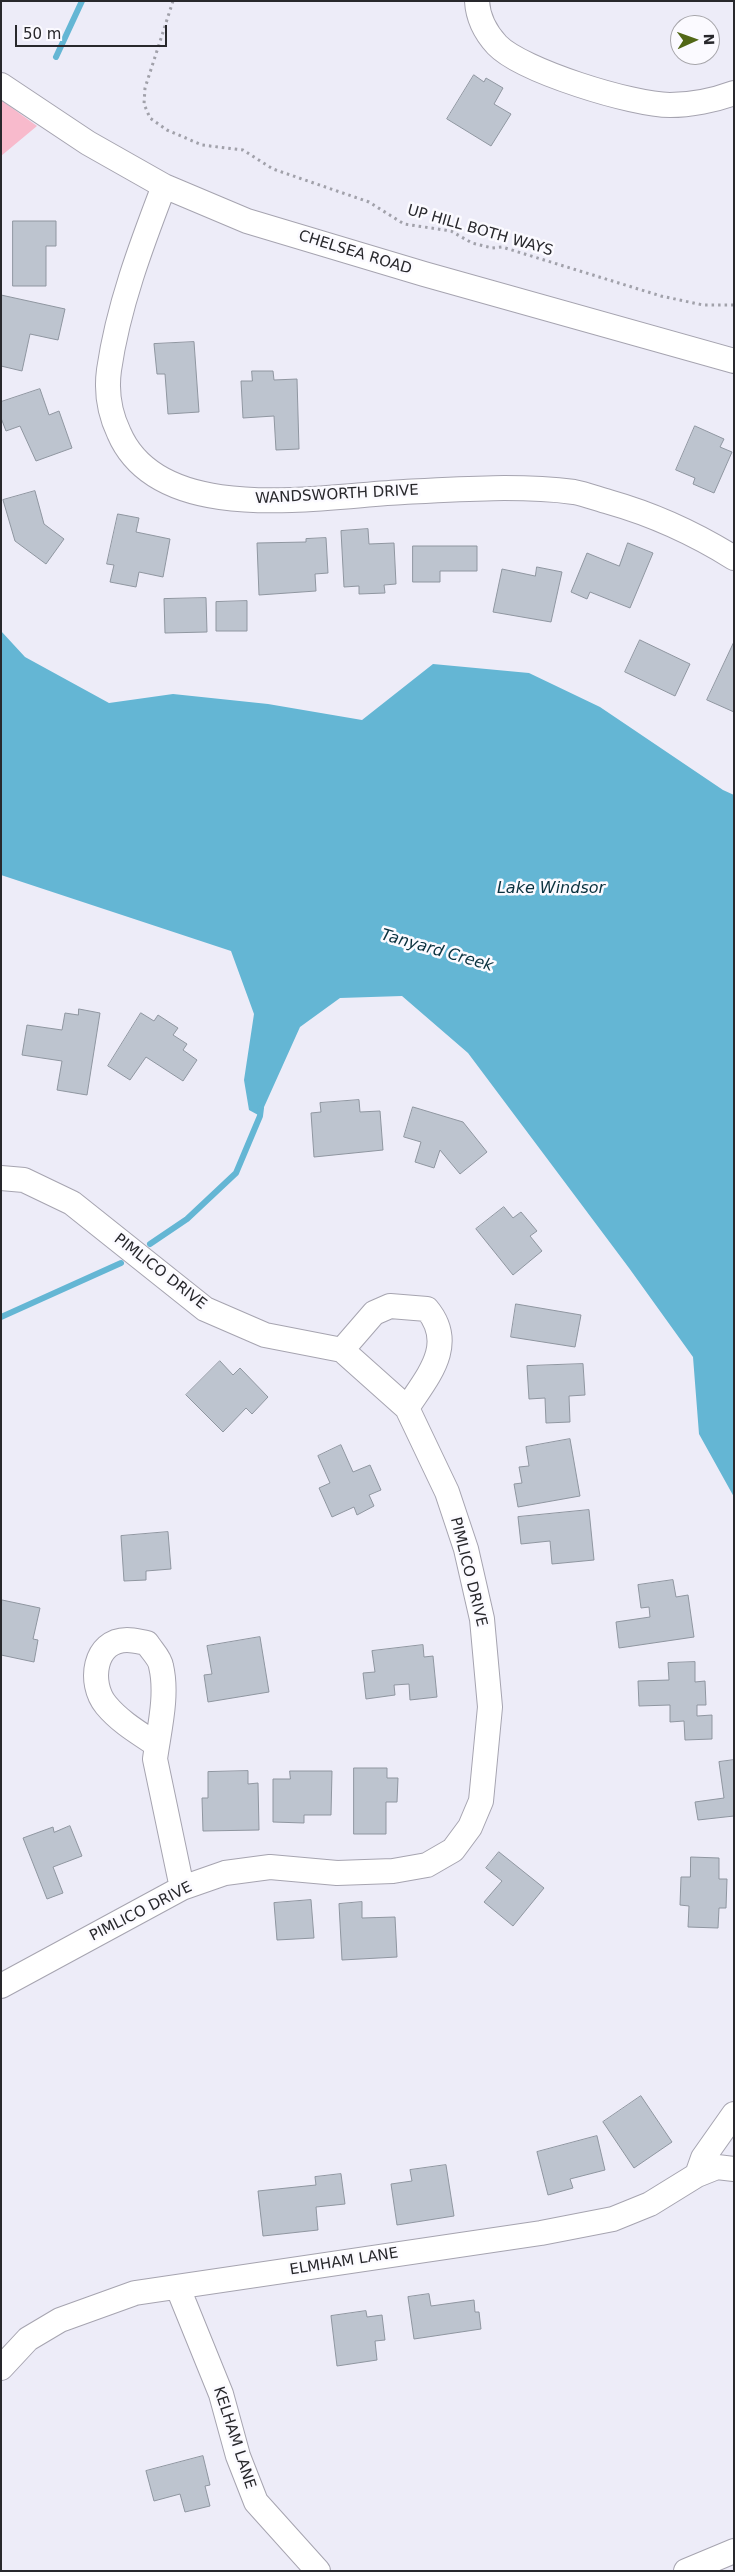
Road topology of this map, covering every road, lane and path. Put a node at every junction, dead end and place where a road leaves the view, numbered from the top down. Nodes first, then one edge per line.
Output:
1 (173, 1) edge
2 (477, 1) edge
3 (1, 85) edge
4 (734, 93) edge
5 (164, 186) junction
6 (734, 305) edge
7 (734, 361) edge
8 (734, 558) edge
9 (1, 1178) edge
10 (342, 1350) junction
11 (407, 1408) junction
12 (157, 1746) dead end
13 (182, 1888) junction
14 (1, 1986) edge
15 (734, 2114) edge
16 (734, 2169) edge
17 (697, 2175) junction
18 (178, 2288) junction
19 (1, 2368) edge
20 (734, 2552) edge
21 (318, 2571) edge
22 (686, 2571) edge

1 - 6 path, UP HILL BOTH WAYS
2 - 4 street
3 - 5 street, CHELSEA ROAD
5 - 7 street, CHELSEA ROAD
5 - 8 street, WANDSWORTH DRIVE
9 - 10 street, PIMLICO DRIVE
10 - 11 street, PIMLICO DRIVE
10 - 11 street
11 - 13 street, PIMLICO DRIVE
12 - 13 street
13 - 14 street, PIMLICO DRIVE
15 - 17 street
16 - 17 street, ELMHAM LANE
17 - 18 street, ELMHAM LANE
18 - 19 street, ELMHAM LANE
18 - 21 street, KELHAM LANE
20 - 22 street

